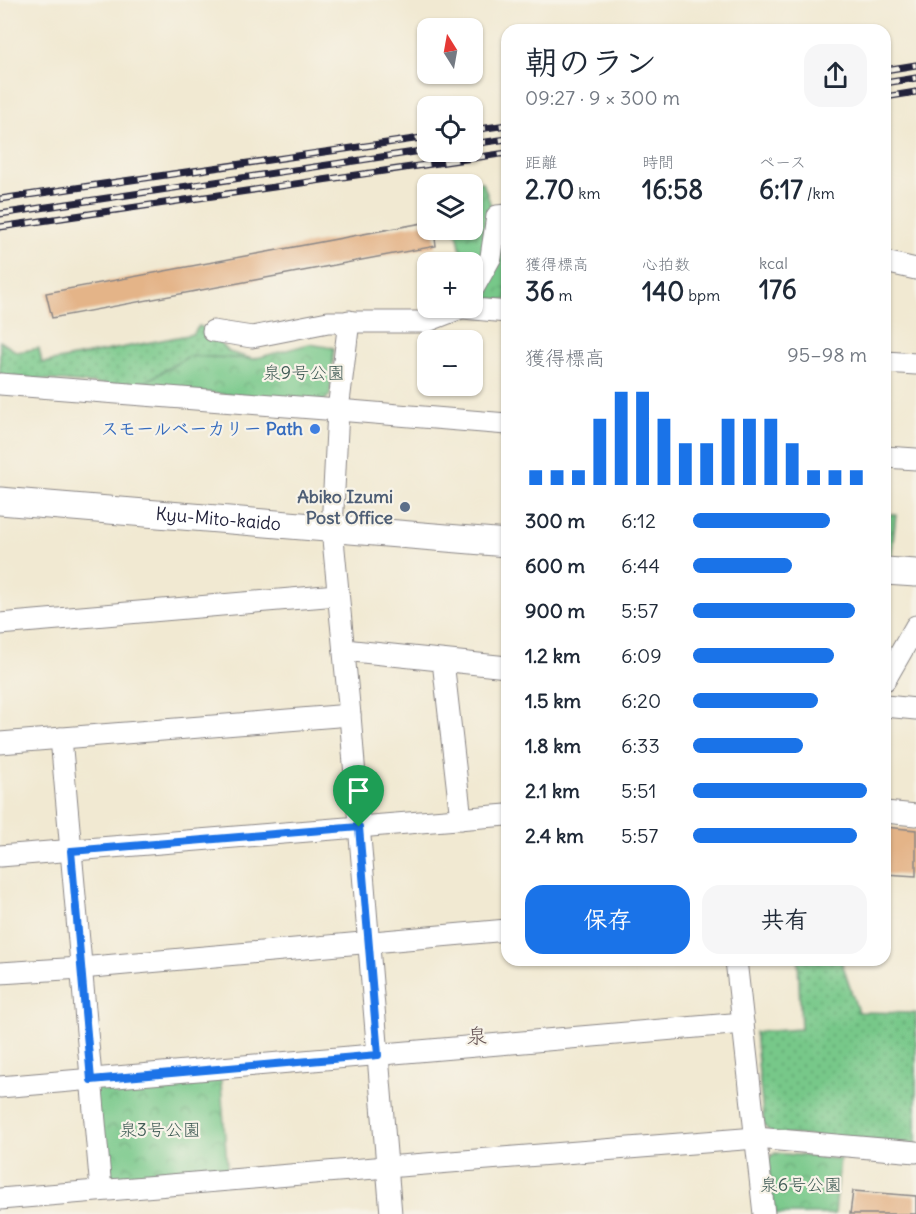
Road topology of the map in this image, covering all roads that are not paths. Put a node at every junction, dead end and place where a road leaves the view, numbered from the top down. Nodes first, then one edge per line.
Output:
1 (501, 215) edge
2 (891, 263) edge
3 (916, 269) edge
4 (483, 271) edge
5 (483, 310) edge
6 (501, 311) edge
7 (436, 318) edge
8 (349, 321) junction
9 (213, 331) dead end
10 (891, 362) edge
11 (916, 364) edge
12 (0, 384) edge
13 (338, 410) junction
14 (501, 424) edge
15 (891, 457) edge
16 (916, 459) edge
17 (0, 501) edge
18 (332, 530) junction
19 (501, 543) edge
20 (891, 571) edge
21 (916, 573) edge
22 (337, 595) junction
23 (0, 624) edge
24 (916, 626) edge
25 (344, 650) junction
26 (443, 661) junction
27 (501, 666) edge
28 (891, 670) edge
29 (891, 707) edge
30 (916, 709) edge
31 (350, 715) junction
32 (61, 738) junction
33 (0, 743) edge
34 (891, 812) edge
35 (916, 814) edge
36 (501, 816) edge
37 (461, 819) junction
38 (359, 827) junction
39 (71, 851) junction
40 (0, 856) edge
41 (501, 930) edge
42 (369, 941) junction
43 (737, 966) edge
44 (81, 968) junction
45 (0, 973) edge
46 (743, 1023) junction
47 (378, 1055) junction
48 (91, 1080) junction
49 (0, 1087) edge
50 (756, 1138) junction
51 (916, 1152) edge
52 (387, 1167) junction
53 (101, 1190) junction
54 (0, 1199) edge
55 (40, 1205) edge
56 (391, 1214) edge
57 (764, 1214) edge

1 - 4 street
2 - 3 street
5 - 6 street
7 - 8 street
8 - 9 street
8 - 13 street
10 - 11 street
12 - 13 street
13 - 14 street
13 - 18 street
15 - 16 street
17 - 18 street, Kyu-Mito-kaido
18 - 19 street, Kyu-Mito-kaido
18 - 22 street
20 - 21 street
22 - 23 street
22 - 25 street
24 - 28 street
25 - 26 street
25 - 31 street
26 - 27 street
26 - 37 street
29 - 30 street
31 - 32 street
31 - 38 street
32 - 33 street
32 - 39 street
34 - 35 street
36 - 37 street
37 - 38 street
38 - 39 street
38 - 42 street
39 - 40 street
39 - 44 street
41 - 42 street
42 - 44 street
42 - 47 street
43 - 46 street
44 - 45 street
44 - 48 street
46 - 47 street
46 - 50 street
47 - 48 street
47 - 52 street
48 - 49 street
48 - 53 street
50 - 51 street
50 - 52 street
50 - 57 street
52 - 53 street
52 - 56 street
53 - 55 street
54 - 55 street

